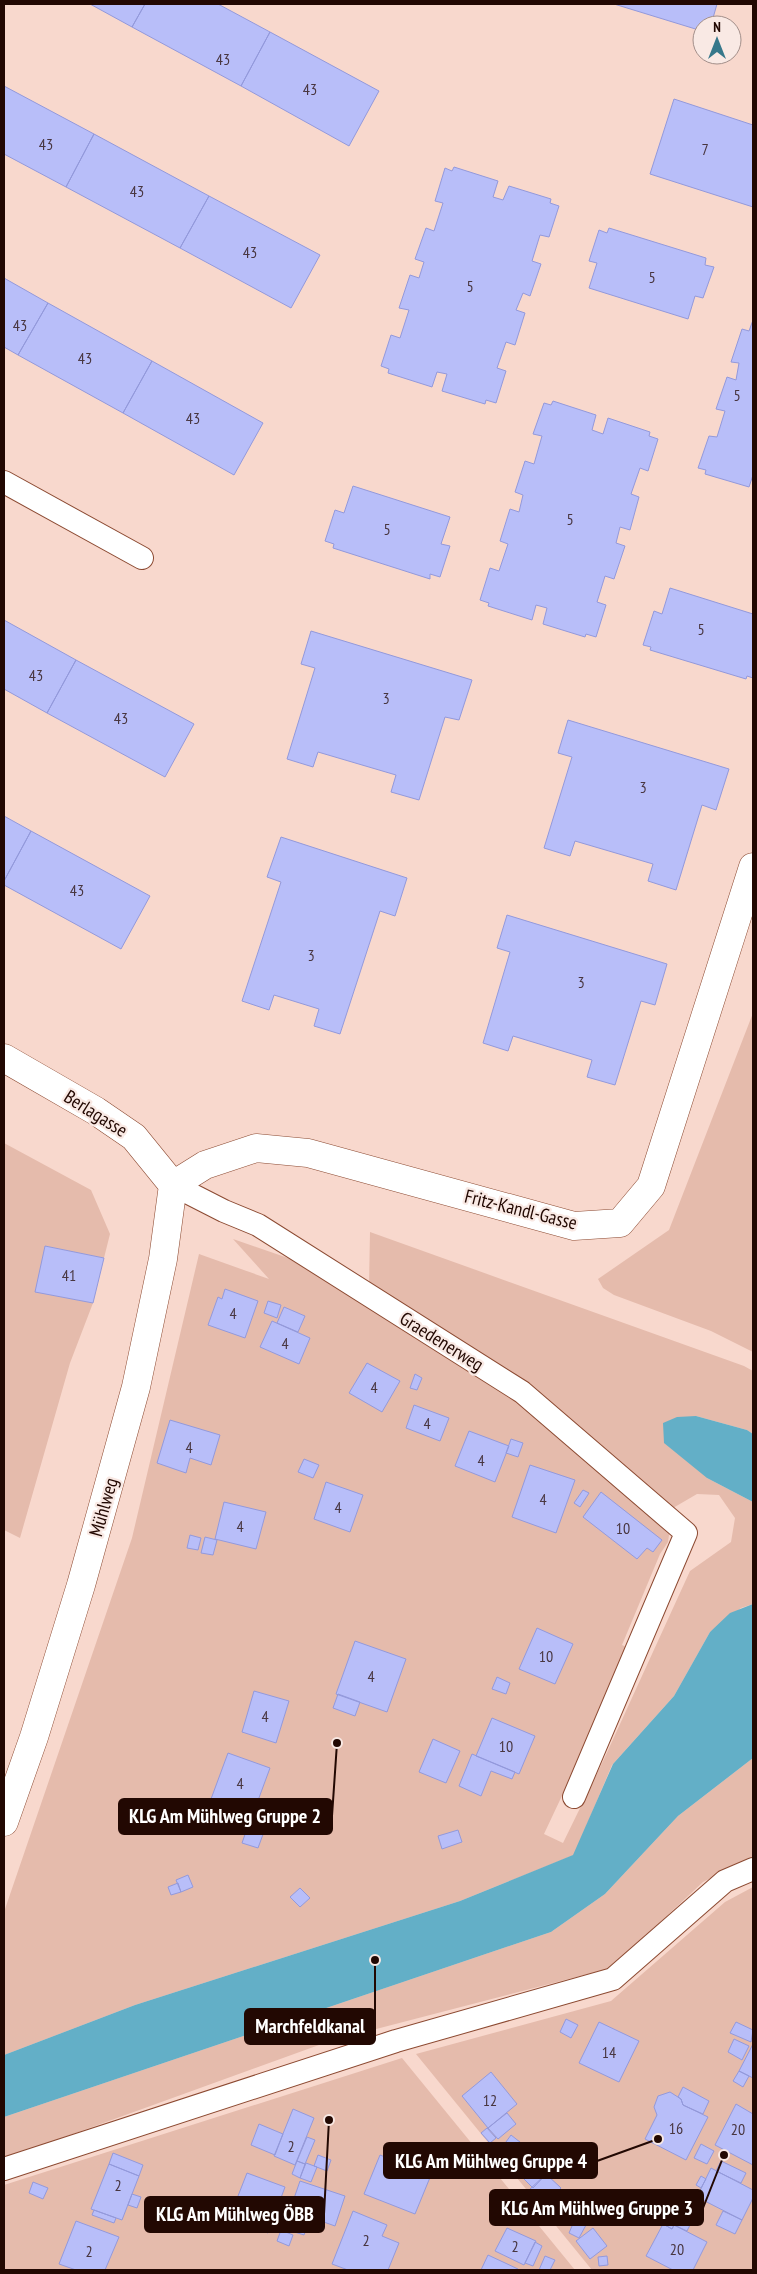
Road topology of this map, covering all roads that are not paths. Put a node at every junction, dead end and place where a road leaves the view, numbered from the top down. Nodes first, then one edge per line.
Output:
1 (4, 482) edge
2 (142, 558) dead end
3 (753, 868) edge
4 (4, 1058) edge
5 (173, 1185) junction
6 (574, 1797) dead end
7 (4, 1822) edge
8 (753, 1869) edge
9 (4, 2169) edge

1 - 2 lane
3 - 5 street, Fritz-Kandl-Gasse
4 - 5 street, Berlagasse
5 - 6 lane, Graedenerweg
5 - 7 street, Mühlweg
8 - 9 lane

